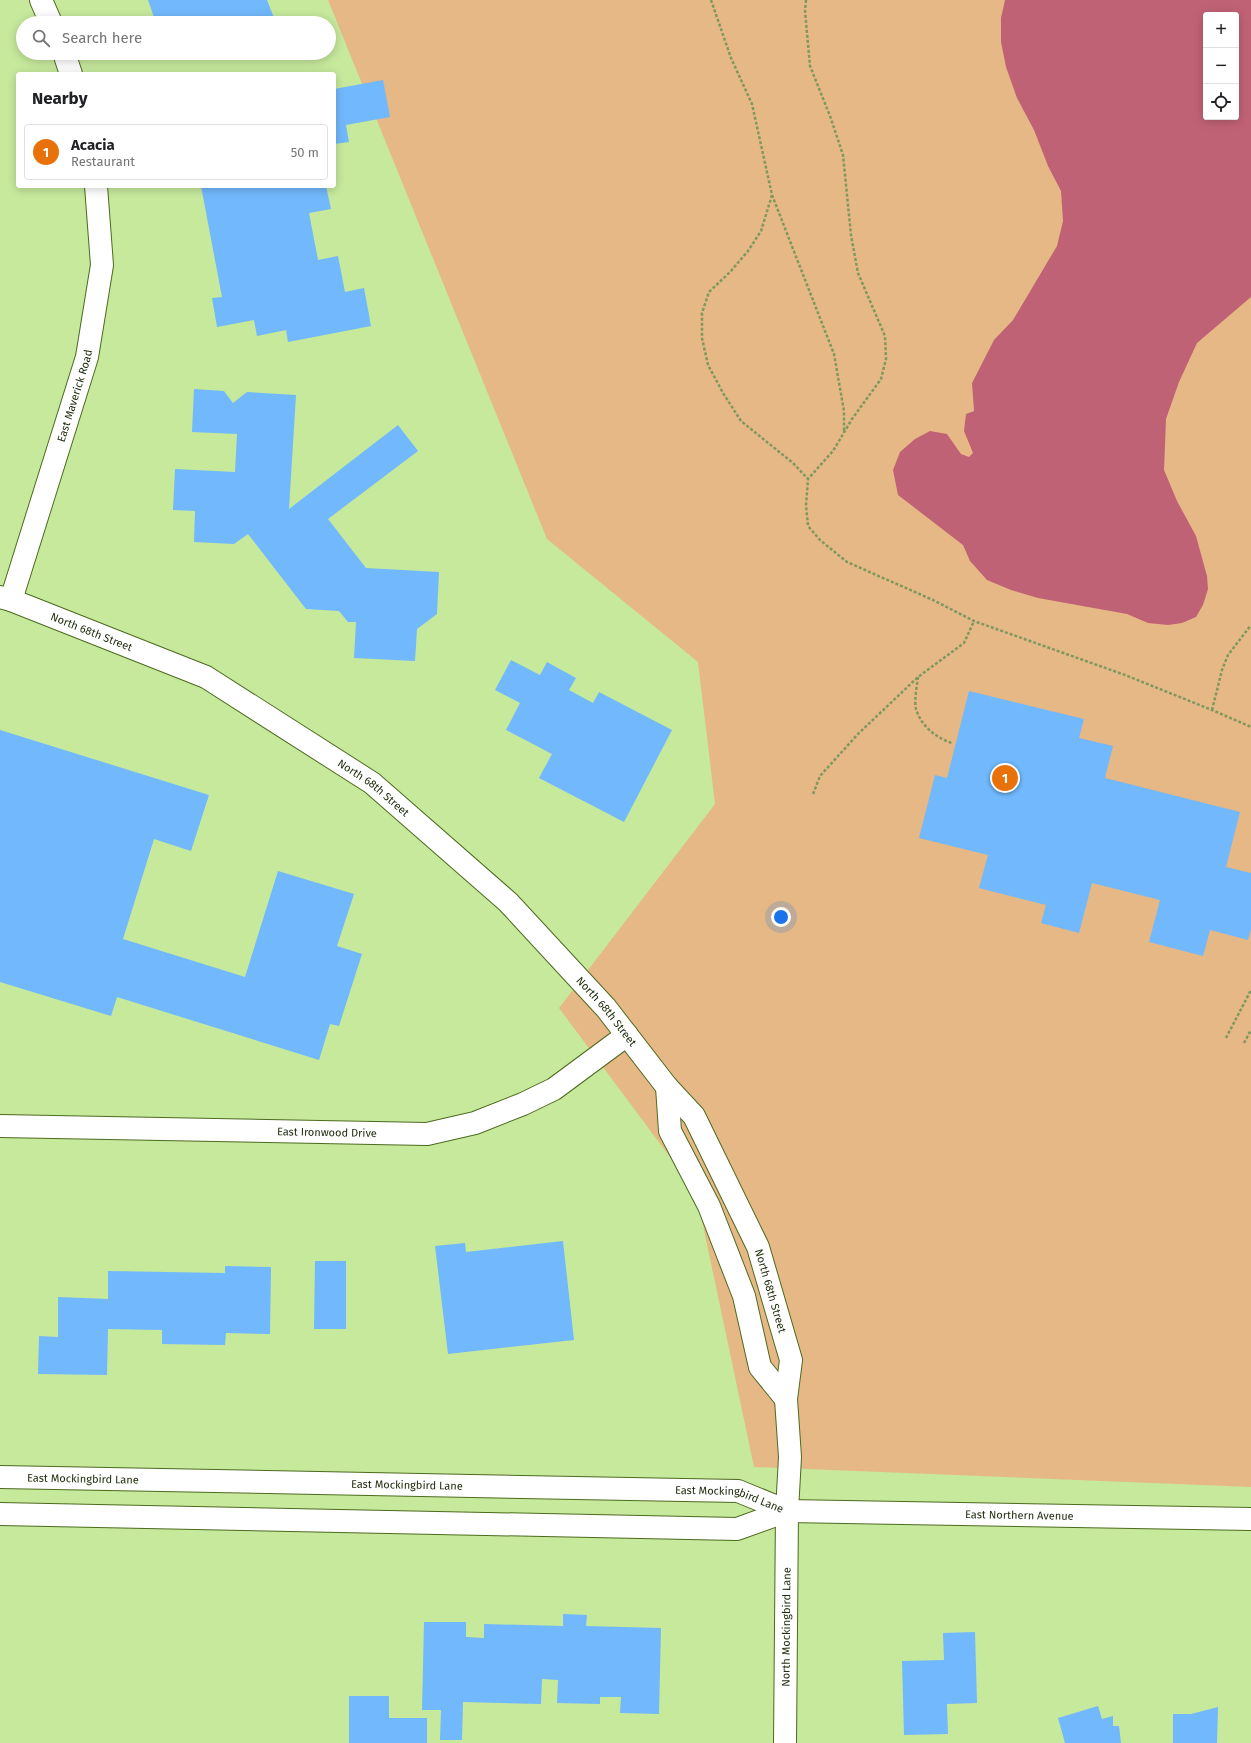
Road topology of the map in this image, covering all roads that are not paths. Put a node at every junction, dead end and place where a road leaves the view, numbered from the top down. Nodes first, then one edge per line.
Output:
1 (42, 0) edge
2 (48, 16) edge
3 (66, 60) edge
4 (70, 72) edge
5 (96, 188) edge
6 (6, 598) edge
7 (627, 1035) junction
8 (667, 1087) junction
9 (0, 1126) edge
10 (786, 1399) junction
11 (0, 1477) edge
12 (787, 1511) junction
13 (0, 1514) edge
14 (1251, 1519) edge
15 (785, 1743) edge

1 - 2 street
3 - 4 street
5 - 6 street, East Maverick Road
6 - 7 street, North 68th Street
7 - 8 street, North 68th Street
7 - 9 street, East Ironwood Drive
8 - 10 street
8 - 10 street, North 68th Street
10 - 12 street, North 68th Street
11 - 12 street, East Mockingbird Lane
12 - 13 street, East Mockingbird Lane
12 - 14 street, East Northern Avenue
12 - 15 street, North Mockingbird Lane

